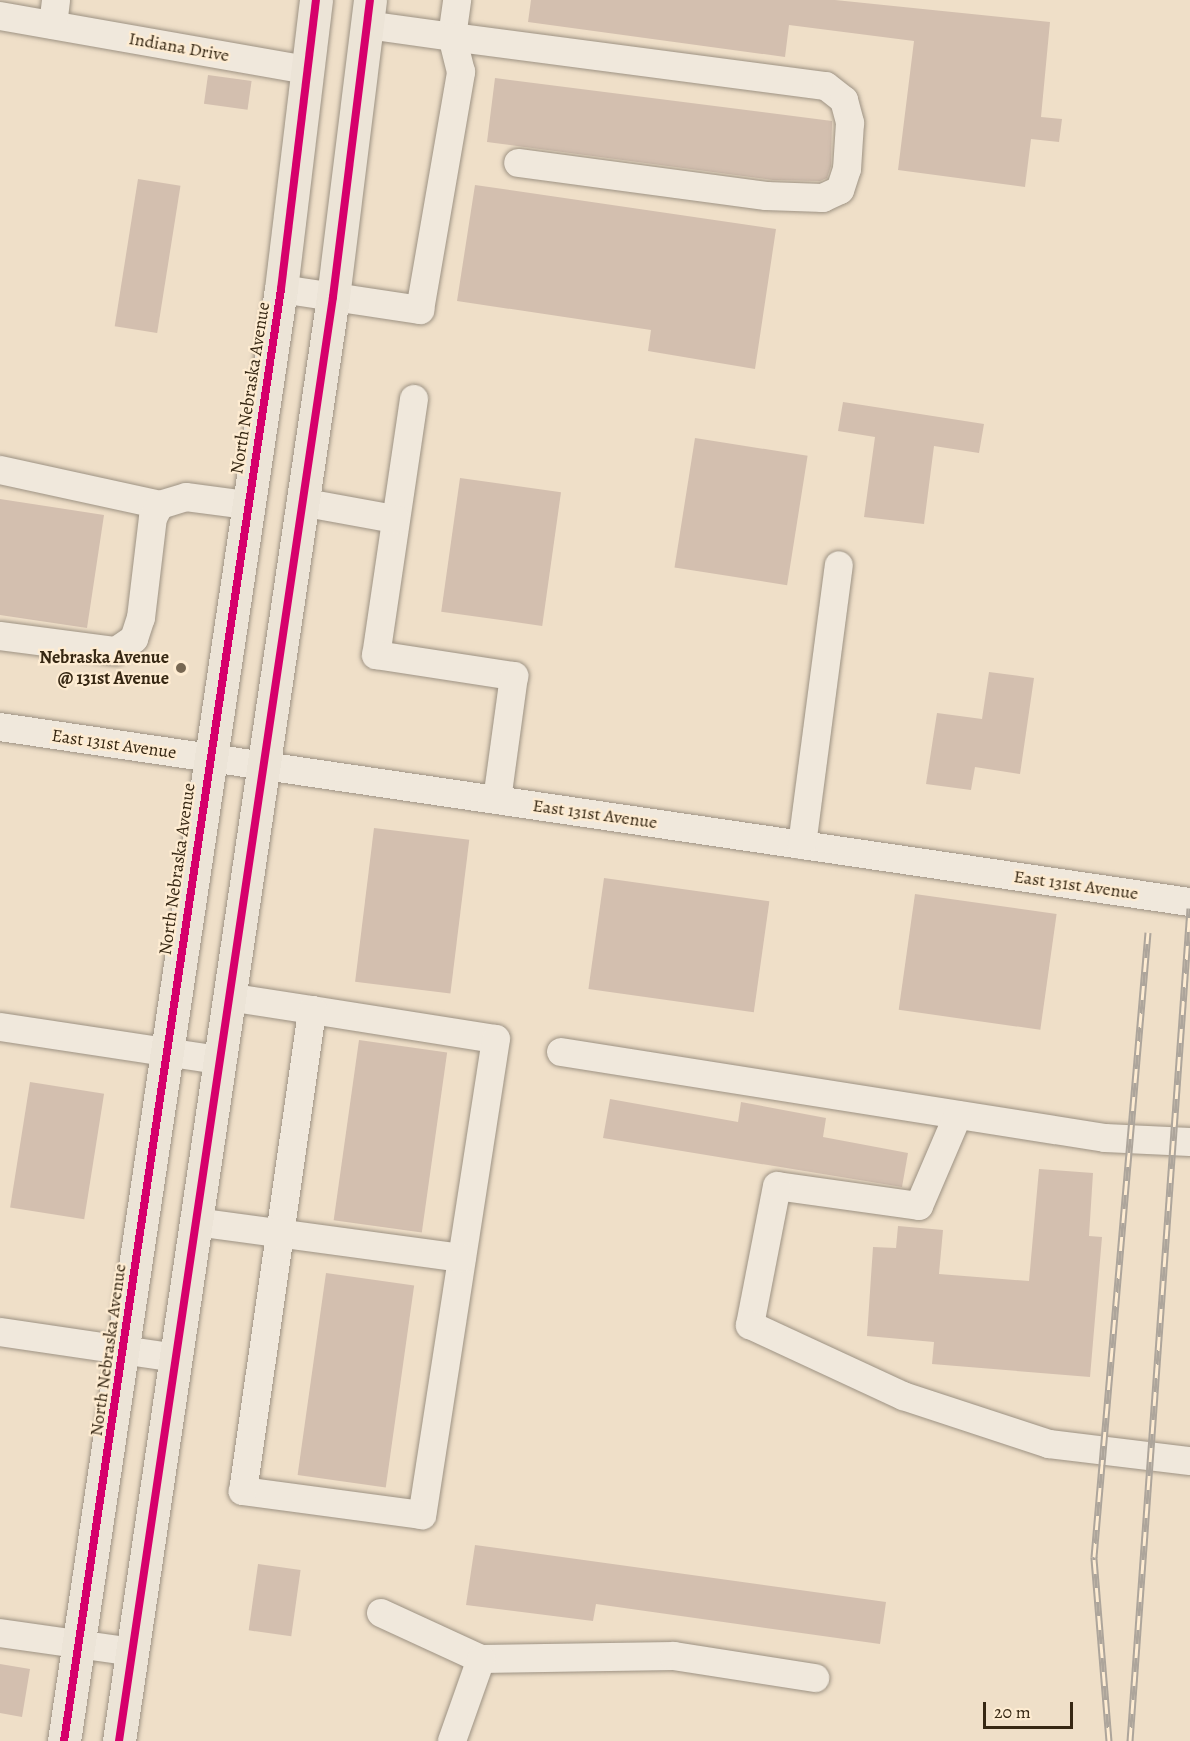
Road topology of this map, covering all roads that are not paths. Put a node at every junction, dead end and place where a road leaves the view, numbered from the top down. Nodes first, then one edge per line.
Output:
1 (316, 0) edge
2 (457, 0) edge
3 (54, 12) edge
4 (369, 12) edge
5 (0, 16) edge
6 (452, 37) junction
7 (305, 70) junction
8 (518, 163) dead end
9 (281, 289) junction
10 (333, 297) junction
11 (414, 399) dead end
12 (0, 470) edge
13 (301, 502) junction
14 (160, 505) junction
15 (247, 505) junction
16 (395, 519) junction
17 (839, 565) dead end
18 (0, 636) edge
19 (0, 727) edge
20 (208, 758) junction
21 (261, 766) junction
22 (497, 800) junction
23 (802, 845) junction
24 (1190, 902) edge
25 (228, 997) junction
26 (312, 1010) junction
27 (0, 1027) edge
28 (561, 1052) dead end
29 (166, 1053) junction
30 (219, 1060) junction
31 (958, 1115) junction
32 (1190, 1142) edge
33 (196, 1222) junction
34 (280, 1233) junction
35 (462, 1258) junction
36 (0, 1332) edge
37 (123, 1349) junction
38 (177, 1358) junction
39 (1190, 1461) edge
40 (381, 1613) dead end
41 (0, 1633) edge
42 (80, 1645) junction
43 (134, 1652) junction
44 (481, 1659) junction
45 (815, 1678) dead end
46 (64, 1741) edge
47 (119, 1741) edge
48 (452, 1741) edge

1 - 7 main road, North Nebraska Avenue
2 - 6 street
3 - 5 street, Indiana Drive
3 - 7 street, Indiana Drive
4 - 6 street
4 - 10 main road
6 - 8 street
6 - 10 street
7 - 9 main road, North Nebraska Avenue
9 - 10 street
9 - 15 main road, North Nebraska Avenue
10 - 13 main road
11 - 16 street
12 - 14 street
13 - 16 street
13 - 21 main road
14 - 15 street
14 - 18 street
15 - 20 main road, North Nebraska Avenue
16 - 22 street
17 - 23 street
19 - 20 street, East 131st Avenue
20 - 21 street, East 131st Avenue
20 - 29 main road, North Nebraska Avenue
21 - 22 street, East 131st Avenue
21 - 25 main road
22 - 23 street, East 131st Avenue
23 - 24 street, East 131st Avenue
25 - 26 street
25 - 30 main road
26 - 34 street
26 - 35 street
27 - 29 street
28 - 31 street
29 - 30 street
29 - 37 main road, North Nebraska Avenue
30 - 33 main road
31 - 32 street
31 - 39 street
33 - 34 street
33 - 38 main road
34 - 35 street
34 - 35 street
36 - 37 street
37 - 38 street
37 - 42 main road, North Nebraska Avenue
38 - 43 main road
40 - 44 street
41 - 42 street
42 - 43 street
42 - 46 main road, North Nebraska Avenue
43 - 47 main road
44 - 45 street
44 - 48 street

